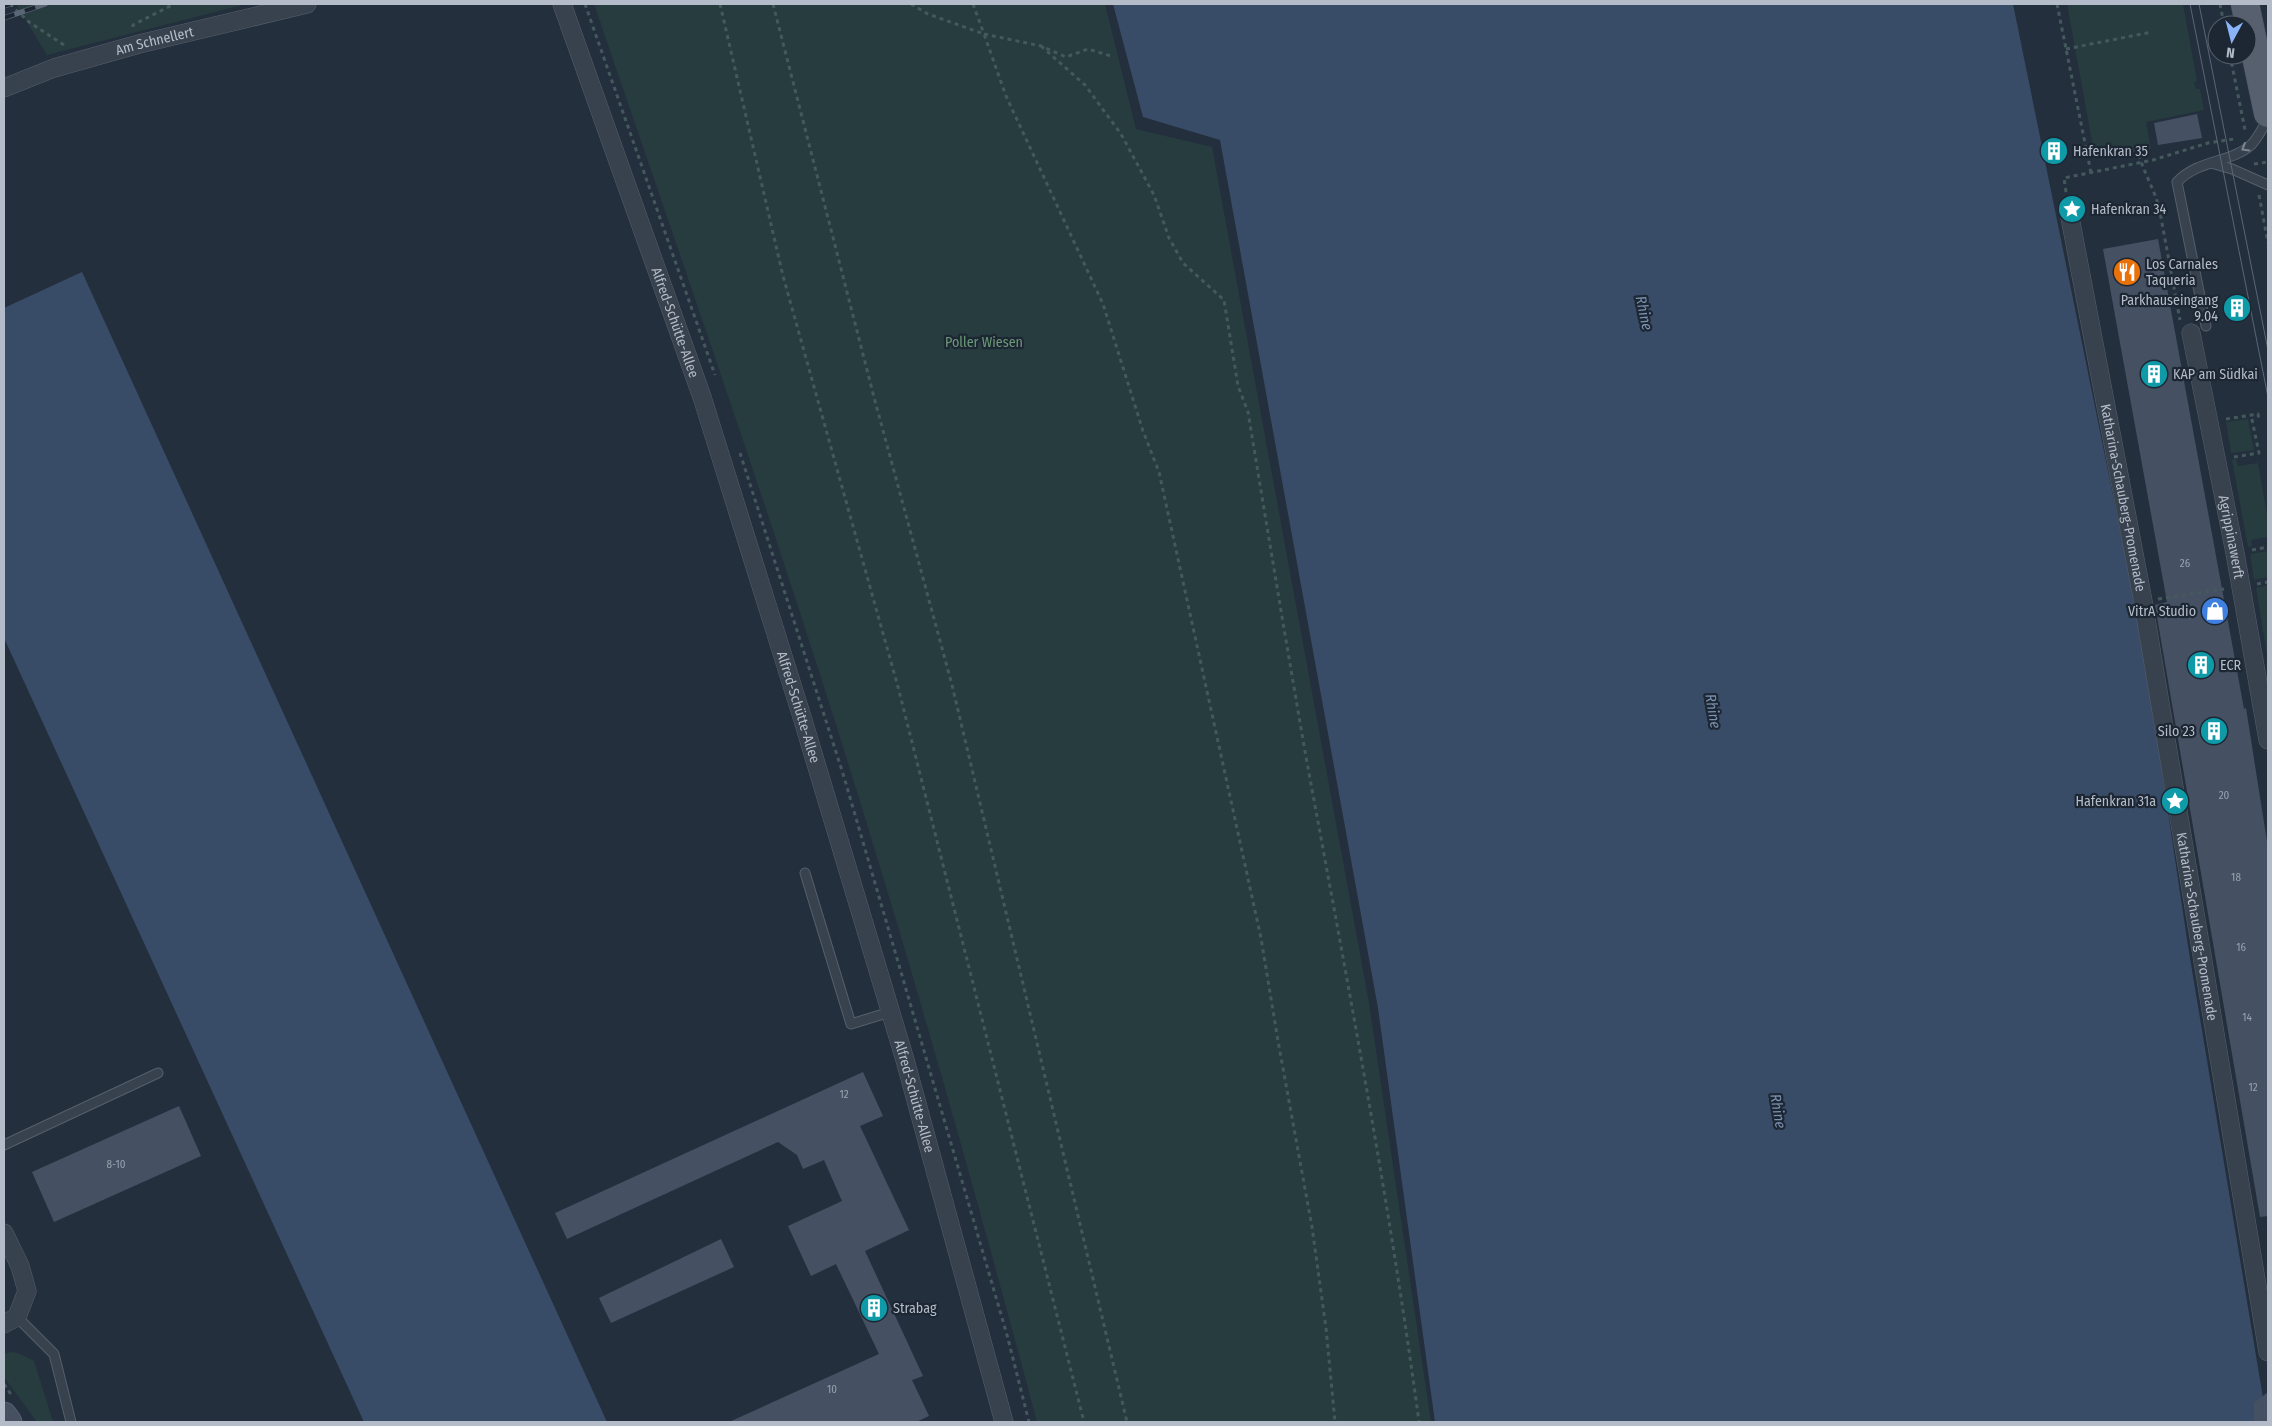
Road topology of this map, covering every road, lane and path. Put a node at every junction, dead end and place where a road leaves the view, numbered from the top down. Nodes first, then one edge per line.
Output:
1 (10, 4) edge
2 (174, 4) edge
3 (307, 4) edge
4 (562, 4) edge
5 (720, 4) edge
6 (773, 4) edge
7 (911, 4) edge
8 (973, 4) edge
9 (2057, 4) edge
10 (2245, 4) edge
11 (2152, 32) dead end
12 (984, 34) junction
13 (140, 44) junction
14 (1041, 46) junction
15 (2066, 49) junction
16 (1114, 57) dead end
17 (87, 59) junction
18 (2232, 65) edge
19 (4, 88) edge
20 (2268, 113) edge
21 (2268, 119) edge
22 (2247, 137) dead end
23 (2240, 138) dead end
24 (2137, 146) dead end
25 (2268, 162) edge
26 (2140, 163) junction
27 (2211, 163) junction
28 (2253, 164) dead end
29 (2091, 173) junction
30 (2256, 179) junction
31 (2268, 186) edge
32 (2068, 208) joint
33 (2268, 243) edge
34 (2198, 329) junction
35 (2252, 415) junction
36 (2259, 420) dead end
37 (2208, 422) junction
38 (2216, 461) junction
39 (2241, 586) junction
40 (2151, 600) dead end
41 (2268, 740) edge
42 (805, 873) dead end
43 (890, 1012) junction
44 (158, 1073) dead end
45 (4, 1145) edge
46 (4, 1232) edge
47 (11, 1321) edge
48 (2268, 1352) edge
49 (4, 1415) edge
50 (9, 1422) edge
51 (71, 1422) edge
52 (1004, 1422) edge
53 (1084, 1422) edge
54 (1127, 1422) edge
55 (1335, 1422) edge
56 (1419, 1422) edge

1 - 17 path
2 - 13 path
3 - 13 street, Am Schnellert
4 - 43 street, Alfred-Schütte-Allee
5 - 53 path
6 - 54 path
7 - 12 path
8 - 12 path
9 - 15 path
10 - 20 main road
11 - 15 path
12 - 14 path
12 - 55 path
13 - 17 street, Am Schnellert
14 - 16 path
14 - 56 path
15 - 29 path
17 - 19 street, Am Schnellert
18 - 22 path
21 -> 27 lane
23 - 26 path
24 - 26 path
25 - 28 path
26 - 29 path
26 - 34 path
27 - 30 lane
27 - 34 lane
29 - 32 path
30 - 31 lane
30 - 33 path
32 - 48 street, Katharina-Schauberg-Promenade
34 - 37 street, Agrippinawerft
35 - 36 path
35 - 37 path
35 - 38 path
37 - 38 street, Agrippinawerft
38 - 39 street, Agrippinawerft
39 - 40 path
39 - 41 street, Agrippinawerft
42 - 43 lane
43 - 52 street, Alfred-Schütte-Allee
44 - 45 lane
46 - 47 street
47 - 51 lane
49 - 50 main road

